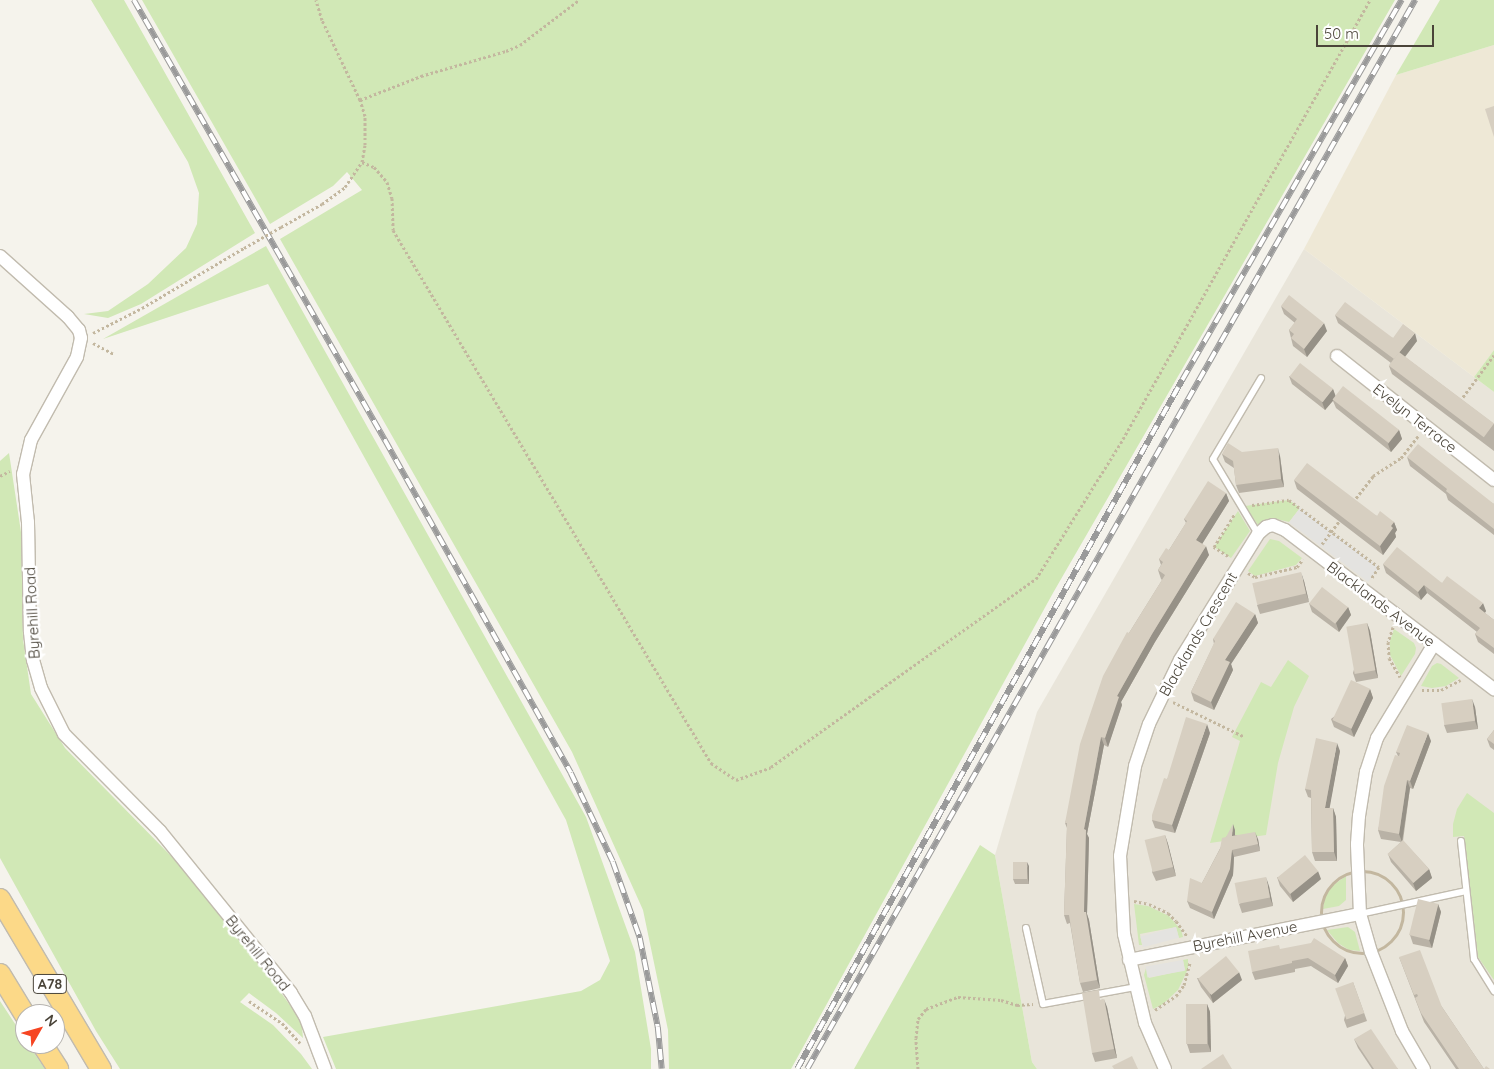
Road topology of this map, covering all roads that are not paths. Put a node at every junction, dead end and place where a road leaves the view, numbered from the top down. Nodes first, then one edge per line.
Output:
1 (0, 256) edge
2 (1337, 356) dead end
3 (1261, 378) dead end
4 (1494, 480) edge
5 (1262, 530) junction
6 (1434, 644) junction
7 (1494, 688) edge
8 (1460, 841) dead end
9 (1466, 891) junction
10 (0, 899) edge
11 (1360, 914) junction
12 (1026, 928) dead end
13 (1129, 960) junction
14 (0, 974) edge
15 (1136, 986) junction
16 (1494, 991) edge
17 (18, 1004) edge
18 (48, 1054) edge
19 (58, 1069) edge
20 (101, 1069) edge
21 (326, 1069) edge
22 (1165, 1069) edge
23 (1424, 1069) edge

1 - 21 street, Byrehill Road
2 - 4 street, Evelyn Terrace
3 - 5 lane
5 - 6 street, Blacklands Avenue
5 - 13 street, Blacklands Crescent
6 - 7 street, Blacklands Avenue
6 - 11 street
8 - 9 lane
9 - 11 lane
9 - 16 lane
10 - 20 highway, A78
11 - 13 street, Byrehill Avenue
11 - 23 street
12 - 15 lane
13 - 15 street, Blacklands Crescent
14 - 17 highway, A78
15 - 22 street, Blacklands Crescent
18 - 19 highway

